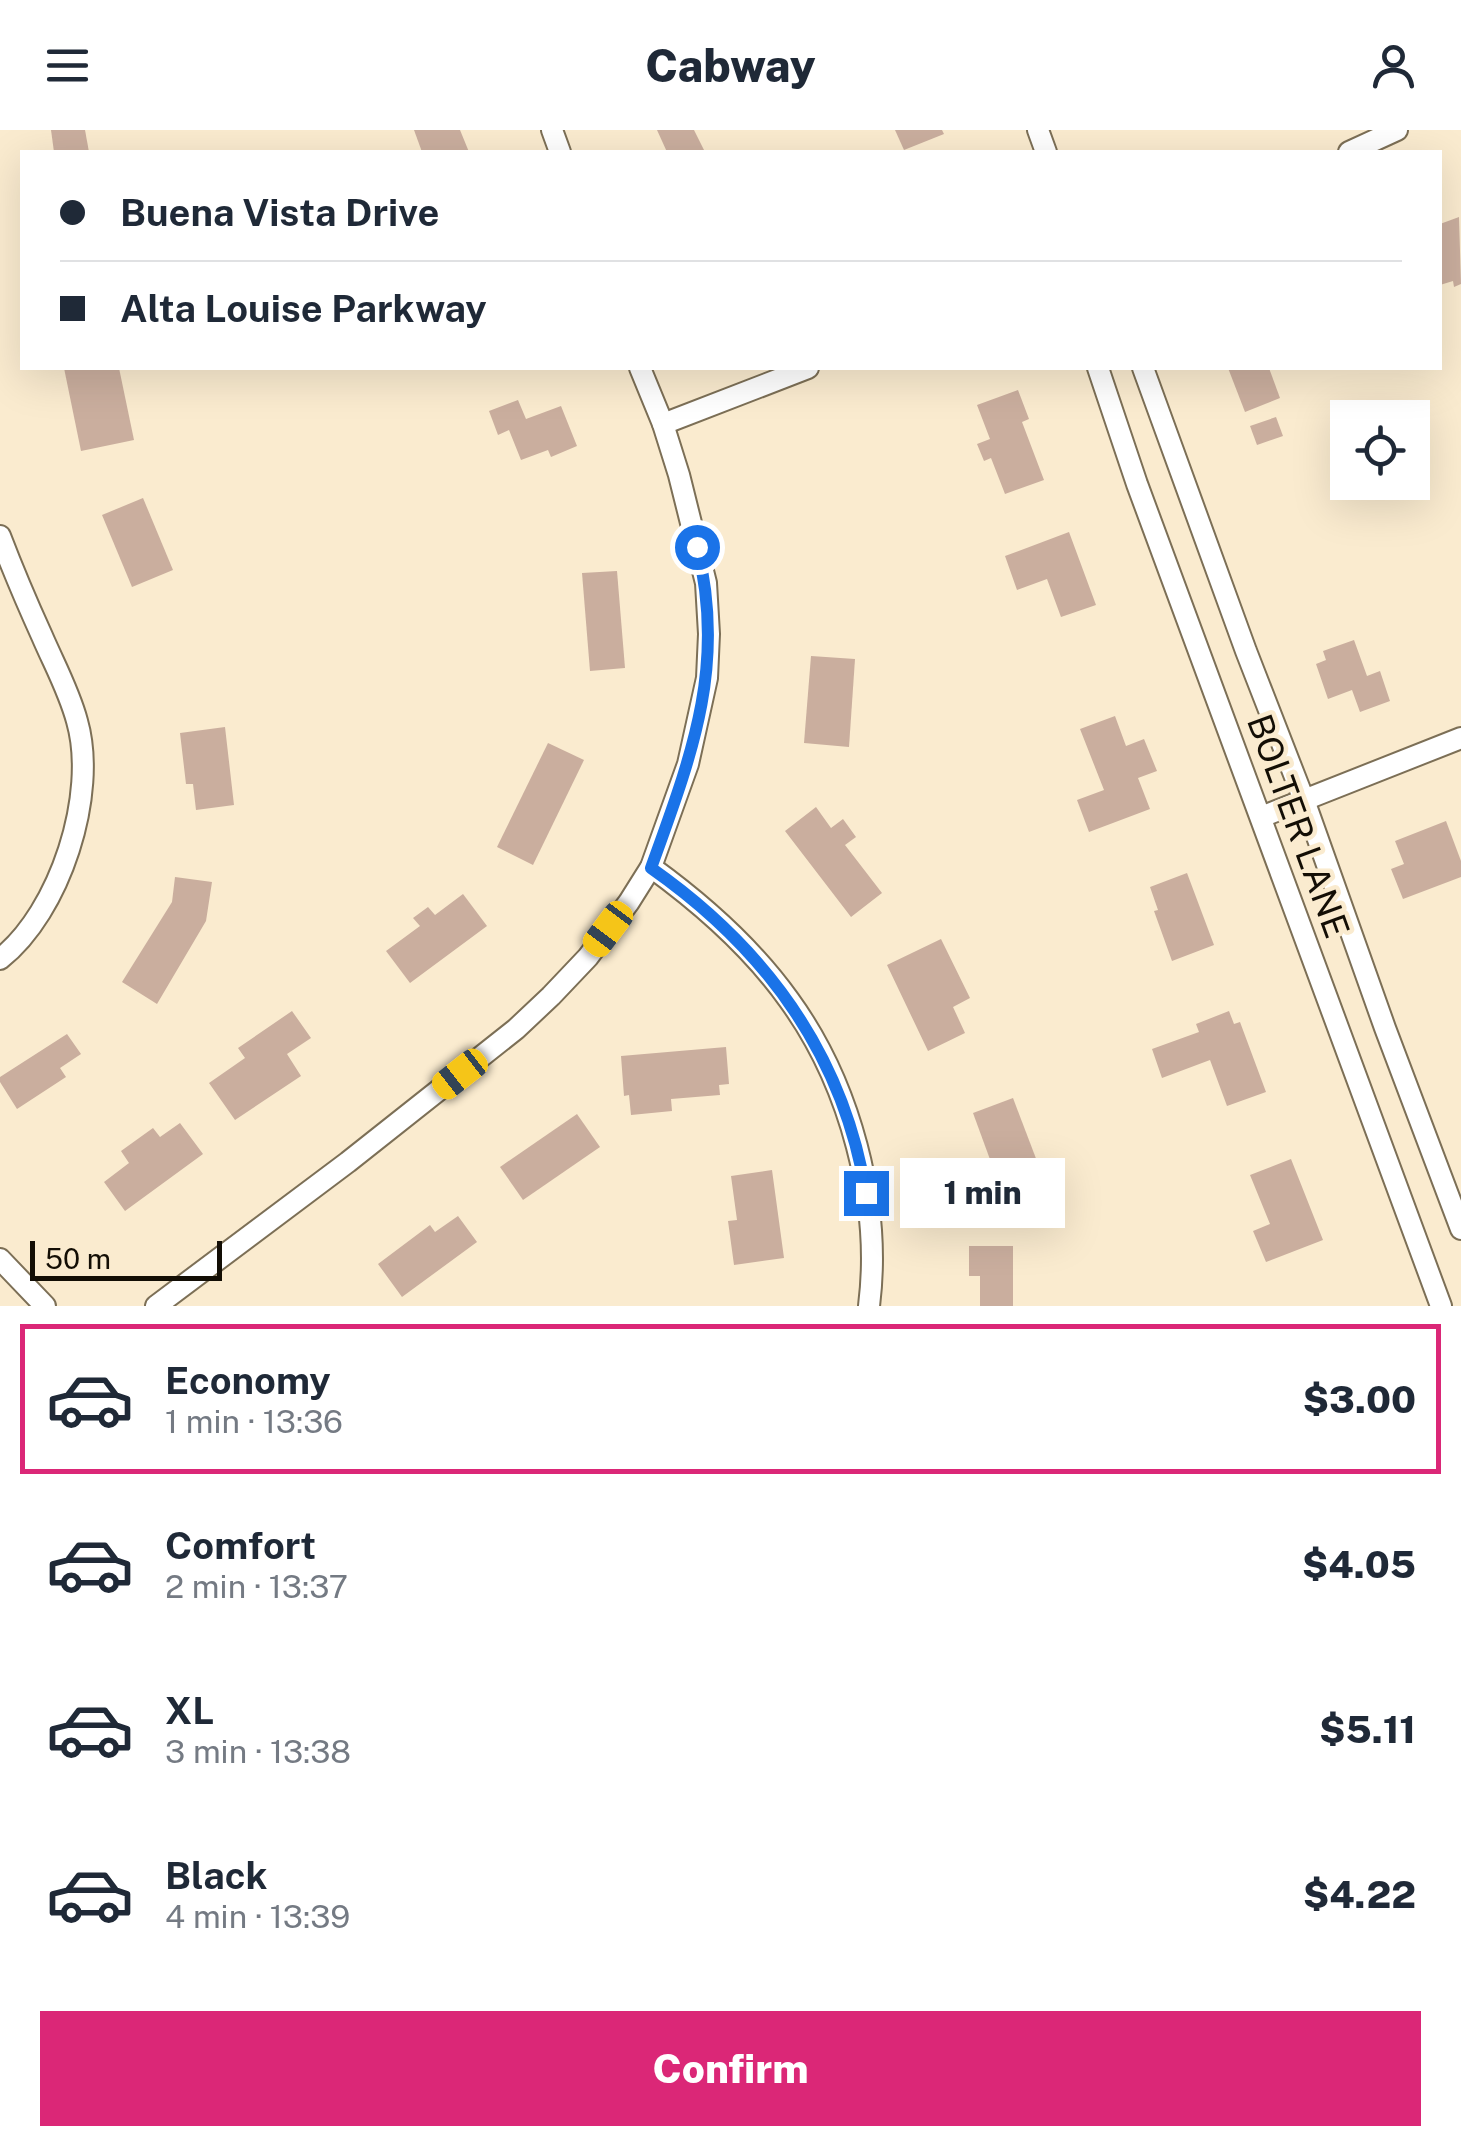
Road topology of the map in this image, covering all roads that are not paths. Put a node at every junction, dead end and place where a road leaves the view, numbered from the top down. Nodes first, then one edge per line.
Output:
1 (1398, 130) edge
2 (1353, 150) edge
3 (641, 370) edge
4 (803, 370) edge
5 (1099, 370) edge
6 (1144, 370) edge
7 (663, 424) junction
8 (0, 536) edge
9 (1461, 738) edge
10 (1304, 800) junction
11 (1261, 817) junction
12 (651, 868) junction
13 (0, 959) edge
14 (1461, 1229) edge
15 (0, 1259) edge
16 (45, 1306) edge
17 (156, 1306) edge
18 (869, 1306) edge
19 (1441, 1306) edge

1 - 2 street
3 - 7 street
4 - 7 street
5 - 11 street, BOLTER LANE
6 - 10 street, BOLTER LANE
7 - 12 street
8 - 13 street
9 - 10 street
10 - 11 street
10 - 14 street, BOLTER LANE
11 - 19 street, BOLTER LANE
12 - 17 street
12 - 18 street
15 - 16 street

